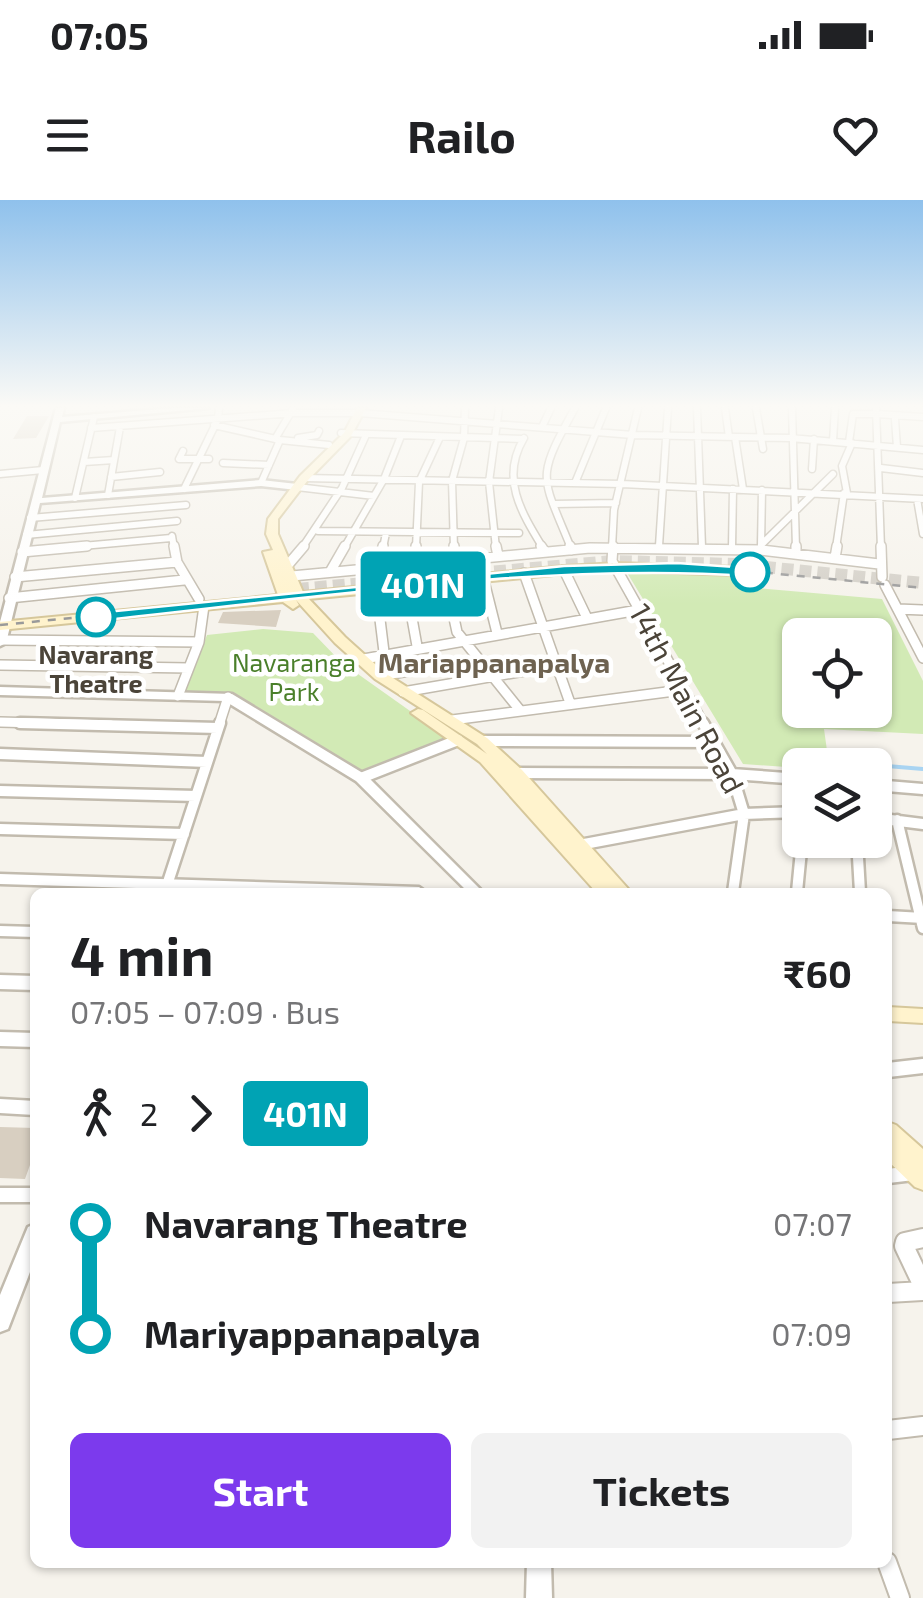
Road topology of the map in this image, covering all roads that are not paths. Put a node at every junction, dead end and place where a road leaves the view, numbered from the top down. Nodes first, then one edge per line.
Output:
1 (41, 473) edge
2 (81, 473) edge
3 (112, 473) edge
4 (148, 473) edge
5 (191, 473) edge
6 (265, 473) edge
7 (306, 473) edge
8 (306, 473) edge
9 (352, 473) edge
10 (386, 473) edge
11 (419, 473) edge
12 (454, 473) edge
13 (489, 473) edge
14 (513, 473) edge
15 (545, 473) edge
16 (577, 473) edge
17 (624, 473) edge
18 (663, 473) edge
19 (701, 473) edge
20 (736, 473) edge
21 (794, 473) edge
22 (843, 473) edge
23 (881, 473) edge
24 (901, 473) edge
25 (833, 474) dead end
26 (111, 477) junction
27 (350, 479) junction
28 (384, 480) junction
29 (417, 480) junction
30 (452, 481) junction
31 (488, 482) junction
32 (511, 482) junction
33 (544, 482) junction
34 (261, 483) junction
35 (296, 483) junction
36 (573, 483) junction
37 (622, 484) junction
38 (661, 486) junction
39 (702, 487) junction
40 (199, 488) junction
41 (184, 489) junction
42 (738, 489) junction
43 (762, 490) junction
44 (796, 490) junction
45 (342, 492) junction
46 (815, 492) junction
47 (845, 493) junction
48 (881, 495) junction
49 (108, 496) junction
50 (374, 496) junction
51 (901, 497) junction
52 (75, 498) junction
53 (920, 499) edge
54 (35, 501) junction
55 (578, 503) junction
56 (616, 503) junction
57 (554, 504) junction
58 (186, 505) junction
59 (796, 511) junction
60 (30, 518) junction
61 (177, 522) junction
62 (922, 523) edge
63 (318, 532) junction
64 (352, 532) junction
65 (519, 532) dead end
66 (386, 533) junction
67 (416, 533) junction
68 (454, 533) junction
69 (491, 533) junction
70 (923, 534) edge
71 (26, 535) junction
72 (171, 538) junction
73 (659, 546) junction
74 (611, 547) junction
75 (702, 547) junction
76 (732, 548) junction
77 (761, 548) junction
78 (572, 550) junction
79 (22, 552) junction
80 (544, 552) junction
81 (796, 553) junction
82 (498, 556) junction
83 (835, 558) junction
84 (455, 560) junction
85 (177, 562) junction
86 (417, 563) junction
87 (879, 564) junction
88 (379, 567) junction
89 (618, 567) junction
90 (564, 570) junction
91 (736, 570) dead end
92 (330, 572) junction
93 (524, 574) junction
94 (15, 577) junction
95 (483, 578) junction
96 (184, 580) junction
97 (446, 581) junction
98 (406, 585) junction
99 (291, 586) junction
100 (376, 588) junction
101 (10, 598) junction
102 (201, 603) junction
103 (898, 609) junction
104 (638, 610) junction
105 (923, 610) edge
106 (587, 618) junction
107 (544, 626) junction
108 (1, 630) edge
109 (497, 633) junction
110 (918, 636) edge
111 (463, 639) junction
112 (199, 642) junction
113 (417, 646) junction
114 (384, 652) junction
115 (923, 658) edge
116 (478, 659) junction
117 (353, 660) junction
118 (0, 664) edge
119 (559, 666) junction
120 (188, 668) junction
121 (380, 676) junction
122 (490, 676) junction
123 (682, 690) junction
124 (0, 692) edge
125 (403, 692) junction
126 (178, 696) junction
127 (228, 697) junction
128 (570, 703) junction
129 (519, 709) junction
130 (452, 720) junction
131 (0, 722) edge
132 (218, 728) junction
133 (458, 740) junction
134 (482, 740) junction
135 (712, 742) junction
136 (0, 754) edge
137 (207, 762) junction
138 (517, 773) junction
139 (732, 774) junction
140 (361, 778) junction
141 (782, 778) edge
142 (892, 786) edge
143 (923, 789) edge
144 (0, 792) edge
145 (196, 796) junction
146 (782, 813) edge
147 (744, 814) junction
148 (892, 819) edge
149 (898, 820) junction
150 (923, 824) edge
151 (0, 829) edge
152 (184, 834) junction
153 (580, 845) junction
154 (800, 858) edge
155 (858, 858) edge
156 (0, 880) edge
157 (166, 887) edge
158 (214, 888) edge
159 (472, 888) edge
160 (601, 888) edge
161 (619, 888) edge
162 (735, 888) edge
163 (797, 888) edge
164 (860, 888) edge
165 (892, 917) edge
166 (922, 921) edge
167 (0, 931) edge
168 (30, 932) edge
169 (0, 982) edge
170 (30, 984) edge
171 (892, 1014) edge
172 (923, 1016) edge
173 (0, 1040) edge
174 (30, 1040) edge
175 (923, 1066) edge
176 (892, 1070) edge
177 (0, 1106) edge
178 (30, 1108) edge
179 (892, 1136) edge
180 (892, 1151) edge
181 (921, 1172) edge
182 (892, 1176) edge
183 (0, 1196) edge
184 (30, 1196) edge
185 (923, 1238) edge
186 (30, 1252) edge
187 (923, 1288) edge
188 (892, 1292) edge
189 (0, 1322) edge
190 (923, 1426) edge
191 (892, 1430) edge
192 (539, 1568) edge
193 (889, 1568) edge
194 (539, 1598) edge
195 (900, 1598) edge

1 - 54 street
2 - 52 street
3 - 26 street
4 - 26 street
5 - 41 street
6 - 34 street
7 - 35 main road
8 - 35 main road
9 - 27 street
10 - 28 street
11 - 29 street
12 - 30 street
13 - 31 street
14 - 32 street
15 - 33 street
16 - 36 street
17 - 37 street
18 - 38 street
19 - 39 street
20 - 42 street
21 - 44 street
22 - 47 street
23 - 48 street
24 - 51 street
25 - 46 street
26 - 49 street
27 - 28 street
27 - 35 street
27 - 45 street
28 - 29 street
28 - 50 street
29 - 30 street
29 - 67 street
30 - 31 street
30 - 68 street
31 - 32 street
31 - 69 street
32 - 33 street
32 - 80 street
33 - 36 street
33 - 57 street
34 - 35 street
34 - 40 street
35 - 45 street
35 - 99 main road
35 - 99 main road
36 - 37 street
36 - 55 street
37 - 38 street
37 - 56 street
38 - 39 street
38 - 73 street
39 - 42 street
39 - 75 street
40 - 41 street
40 - 58 street
41 - 49 street
42 - 43 street
42 - 76 street
43 - 44 street
43 - 77 street
44 - 46 street
44 - 59 street
45 - 50 street
45 - 63 street
46 - 47 street
46 - 59 street
47 - 48 street
47 - 83 street
48 - 51 street
48 - 87 street
49 - 52 street
50 - 64 street
51 - 53 street
52 - 54 street
53 - 62 street
54 - 60 street
55 - 56 street
55 - 57 street
56 - 74 street
57 - 78 street
58 - 60 street
58 - 61 street
59 - 77 street
59 - 81 street
60 - 71 street
61 - 71 street
61 - 72 street
62 - 70 street
63 - 64 street
63 - 99 street
64 - 66 street
64 - 92 street
65 - 69 street
66 - 67 street
66 - 88 street
67 - 68 street
67 - 86 street
68 - 69 street
68 - 84 street
69 - 82 street
71 - 79 street
72 - 79 street
72 - 85 street
73 - 74 street
73 - 75 street
74 - 78 street
74 - 89 street, 14th Main Road
75 - 76 street
76 - 77 street
77 - 81 street
78 - 80 street
79 - 94 street
80 - 82 street
81 - 83 street
82 - 84 street
83 - 87 street
84 - 86 street
85 - 94 street
85 - 96 street
86 - 88 street
87 - 103 street
88 - 92 street
89 - 90 main road
89 - 91 main road
89 - 104 street, 14th Main Road
90 - 93 main road
90 - 106 street
92 - 99 street
93 - 95 main road
93 - 107 street
94 - 101 street
95 - 97 main road
95 - 109 street
96 - 101 street
96 - 102 street
97 - 98 main road
97 - 111 street
98 - 100 main road
98 - 113 street
99 - 100 main road
99 - 102 main road
99 - 117 main road
100 - 114 street
101 - 108 street
102 - 108 main road
102 - 112 street
103 - 105 street
103 - 110 street
104 - 106 street
104 - 123 street, 14th Main Road
106 - 107 street
107 - 109 street
107 - 119 street
108 - 112 street
109 - 111 street
110 - 115 street
111 - 113 street
111 - 116 street
112 - 120 street
113 - 114 street
114 - 117 street
116 - 121 street
116 - 122 street
117 - 121 main road
117 - 133 main road
118 - 120 street
119 - 122 street
119 - 128 street
120 - 126 street
121 - 125 main road
122 - 125 street
122 - 129 street
123 - 128 street
123 - 135 street, 14th Main Road
124 - 126 street
125 - 130 main road
126 - 127 street
127 - 132 street
127 - 140 street
128 - 129 street
129 - 130 street
130 - 134 main road
131 - 132 street
132 - 137 street
133 - 140 street
133 - 160 main road
134 - 135 street
134 - 138 main road
135 - 139 street, 14th Main Road
136 - 137 street
137 - 145 street
138 - 139 street
138 - 153 main road
139 - 141 street
139 - 147 street, 14th Main Road
140 - 159 street
142 - 143 street
144 - 145 street
145 - 152 street
146 - 147 street
147 - 153 street
147 - 162 street, 14th Main Road
148 - 149 street
149 - 150 street
149 - 166 street
151 - 152 street
152 - 157 street
153 - 161 main road
154 - 163 street
155 - 164 street
156 - 157 street
157 - 158 street
165 - 166 street
167 - 168 street
169 - 170 street
171 - 172 main road
173 - 174 street
175 - 176 street
177 - 178 street
179 - 181 main road
180 - 181 main road
181 - 182 street
183 - 184 street
185 - 187 street
186 - 189 street
187 - 188 street
190 - 191 street
192 - 194 street
193 - 195 street

